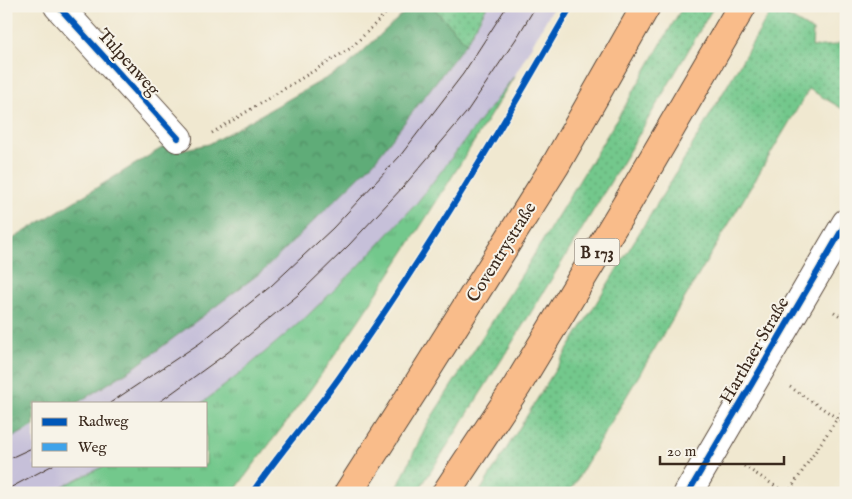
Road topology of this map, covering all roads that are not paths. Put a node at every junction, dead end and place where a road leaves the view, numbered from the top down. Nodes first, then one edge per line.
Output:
1 (58, 6) edge
2 (646, 6) edge
3 (742, 6) edge
4 (178, 138) road end
5 (846, 223) edge
6 (348, 493) edge
7 (446, 493) edge
8 (688, 493) edge

1 - 4 street, Tulpenweg
2 - 6 main road, Coventrystraße
3 - 7 main road, B 173
5 - 8 street, Harthaer Straße

